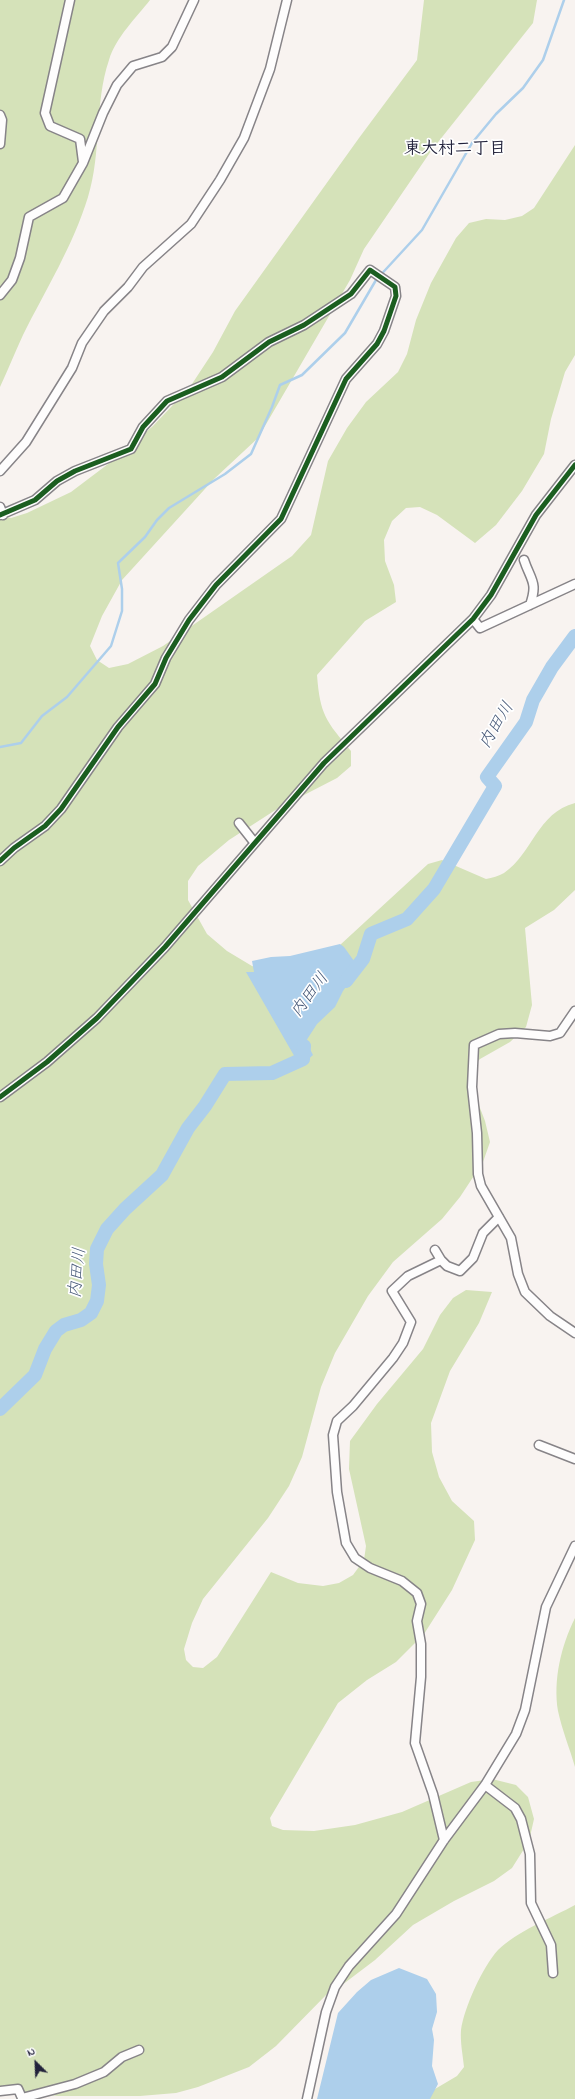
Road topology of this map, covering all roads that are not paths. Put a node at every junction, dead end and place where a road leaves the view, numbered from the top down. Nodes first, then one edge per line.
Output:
1 (70, 0) edge
2 (194, 0) edge
3 (287, 0) edge
4 (0, 115) edge
5 (0, 144) edge
6 (83, 162) junction
7 (0, 295) edge
8 (575, 465) edge
9 (0, 471) edge
10 (1, 512) edge
11 (524, 560) dead end
12 (575, 584) edge
13 (530, 605) junction
14 (473, 619) junction
15 (239, 823) dead end
16 (254, 842) junction
17 (0, 861) edge
18 (575, 1011) edge
19 (0, 1097) edge
20 (499, 1217) junction
21 (435, 1250) dead end
22 (441, 1260) junction
23 (575, 1333) edge
24 (538, 1445) dead end
25 (575, 1459) edge
26 (575, 1546) edge
27 (484, 1784) junction
28 (444, 1840) junction
29 (553, 1973) dead end
30 (139, 2050) dead end
31 (0, 2091) edge
32 (307, 2099) edge

1 - 6 street
2 - 6 street
3 - 9 street
4 - 5 street
6 - 7 street
8 - 14 street
10 - 17 street
11 - 13 street
12 - 13 street
13 - 14 street
14 - 16 street
15 - 16 street
16 - 19 street
18 - 20 street
20 - 22 street
20 - 23 street
21 - 22 street
22 - 28 street
24 - 25 street
26 - 27 street
27 - 28 street
27 - 29 street
28 - 32 street
30 - 31 street

